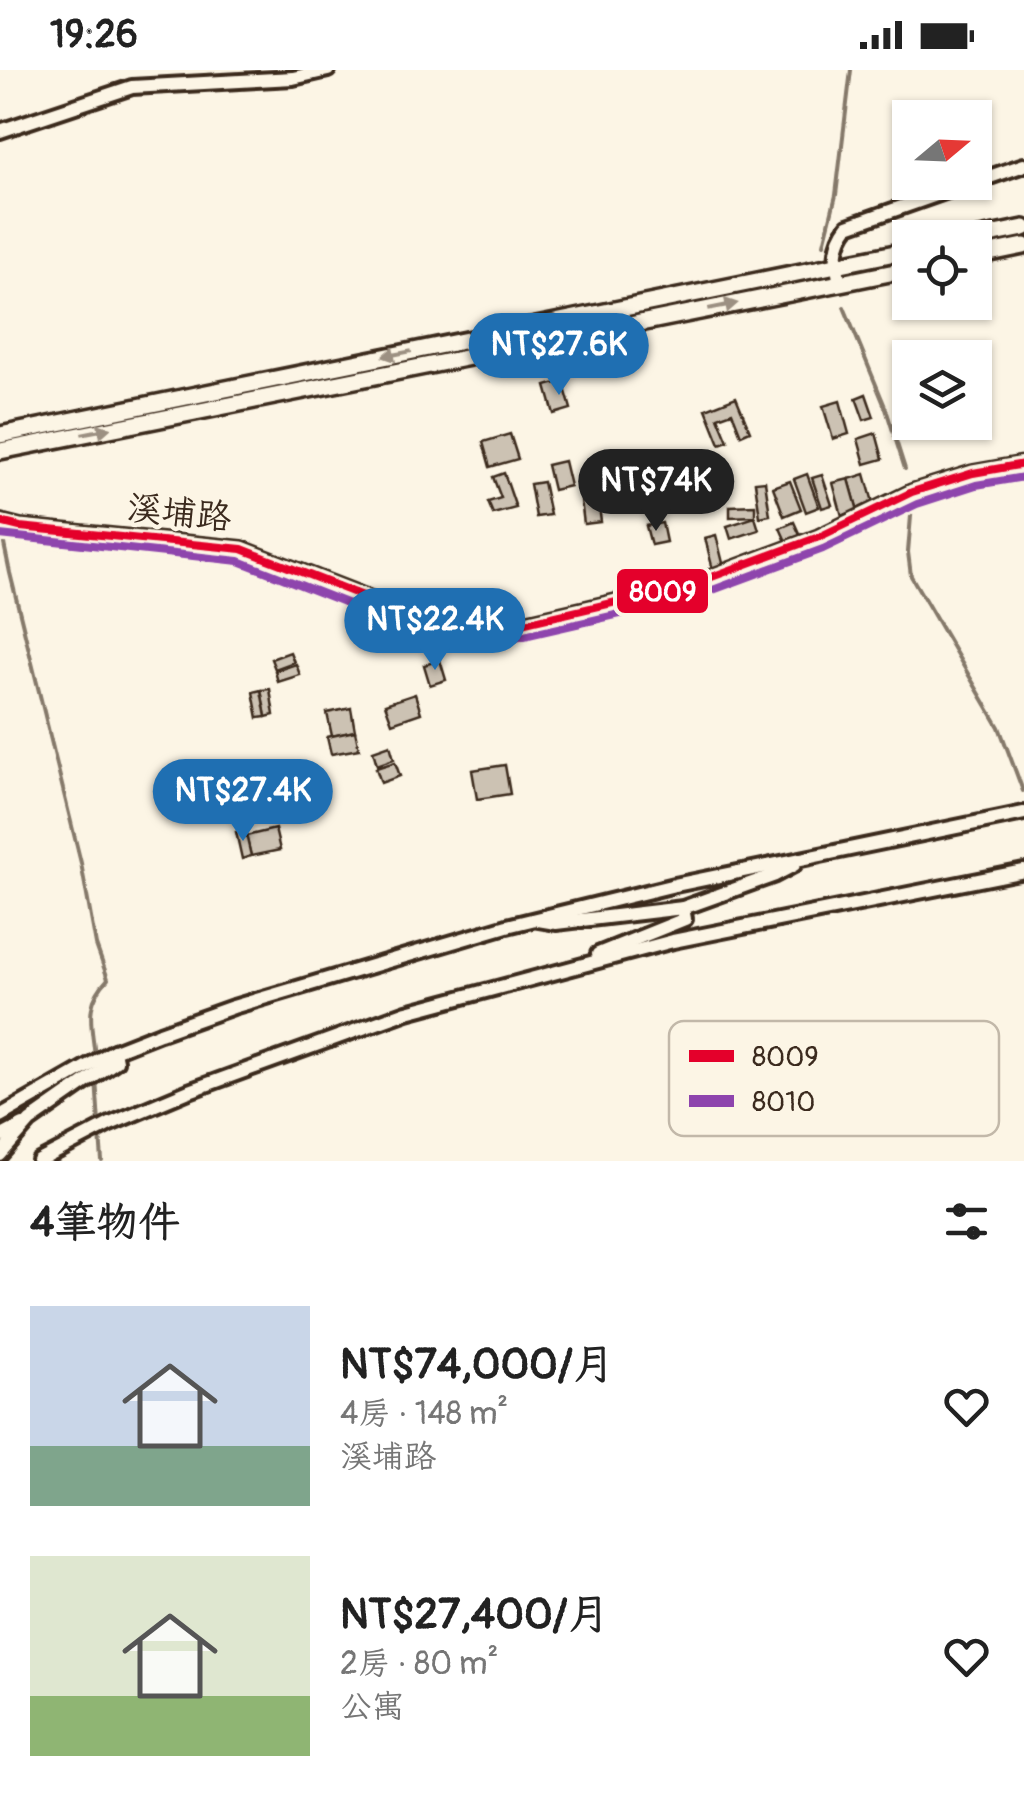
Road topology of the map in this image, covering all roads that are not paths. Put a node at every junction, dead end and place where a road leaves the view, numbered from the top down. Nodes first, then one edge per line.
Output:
1 (328, 70) edge
2 (0, 131) edge
3 (1024, 165) edge
4 (992, 176) edge
5 (922, 200) edge
6 (1024, 228) edge
7 (992, 234) edge
8 (1024, 246) edge
9 (992, 253) edge
10 (892, 254) edge
11 (836, 265) junction
12 (892, 273) edge
13 (840, 283) junction
14 (0, 435) edge
15 (0, 450) edge
16 (1024, 464) edge
17 (0, 522) edge
18 (1024, 813) edge
19 (805, 859) junction
20 (1024, 871) edge
21 (683, 908) junction
22 (532, 919) junction
23 (564, 970) junction
24 (114, 1051) junction
25 (0, 1116) edge
26 (30, 1121) junction
27 (0, 1138) edge
28 (0, 1154) edge
29 (40, 1161) edge

1 - 2 street
3 - 4 street
5 - 11 street
6 - 7 main road
8 - 9 main road
10 - 11 main road
11 - 13 street
11 -> 14 main road
12 - 13 main road
15 -> 13 main road
16 - 17 street, 溪埔路
18 - 19 street
19 - 21 street
19 - 22 street
20 - 23 street
21 - 22 street
21 - 23 street
22 - 24 street
23 - 29 street
24 - 25 street
24 - 26 street
26 - 27 street
26 - 28 street

